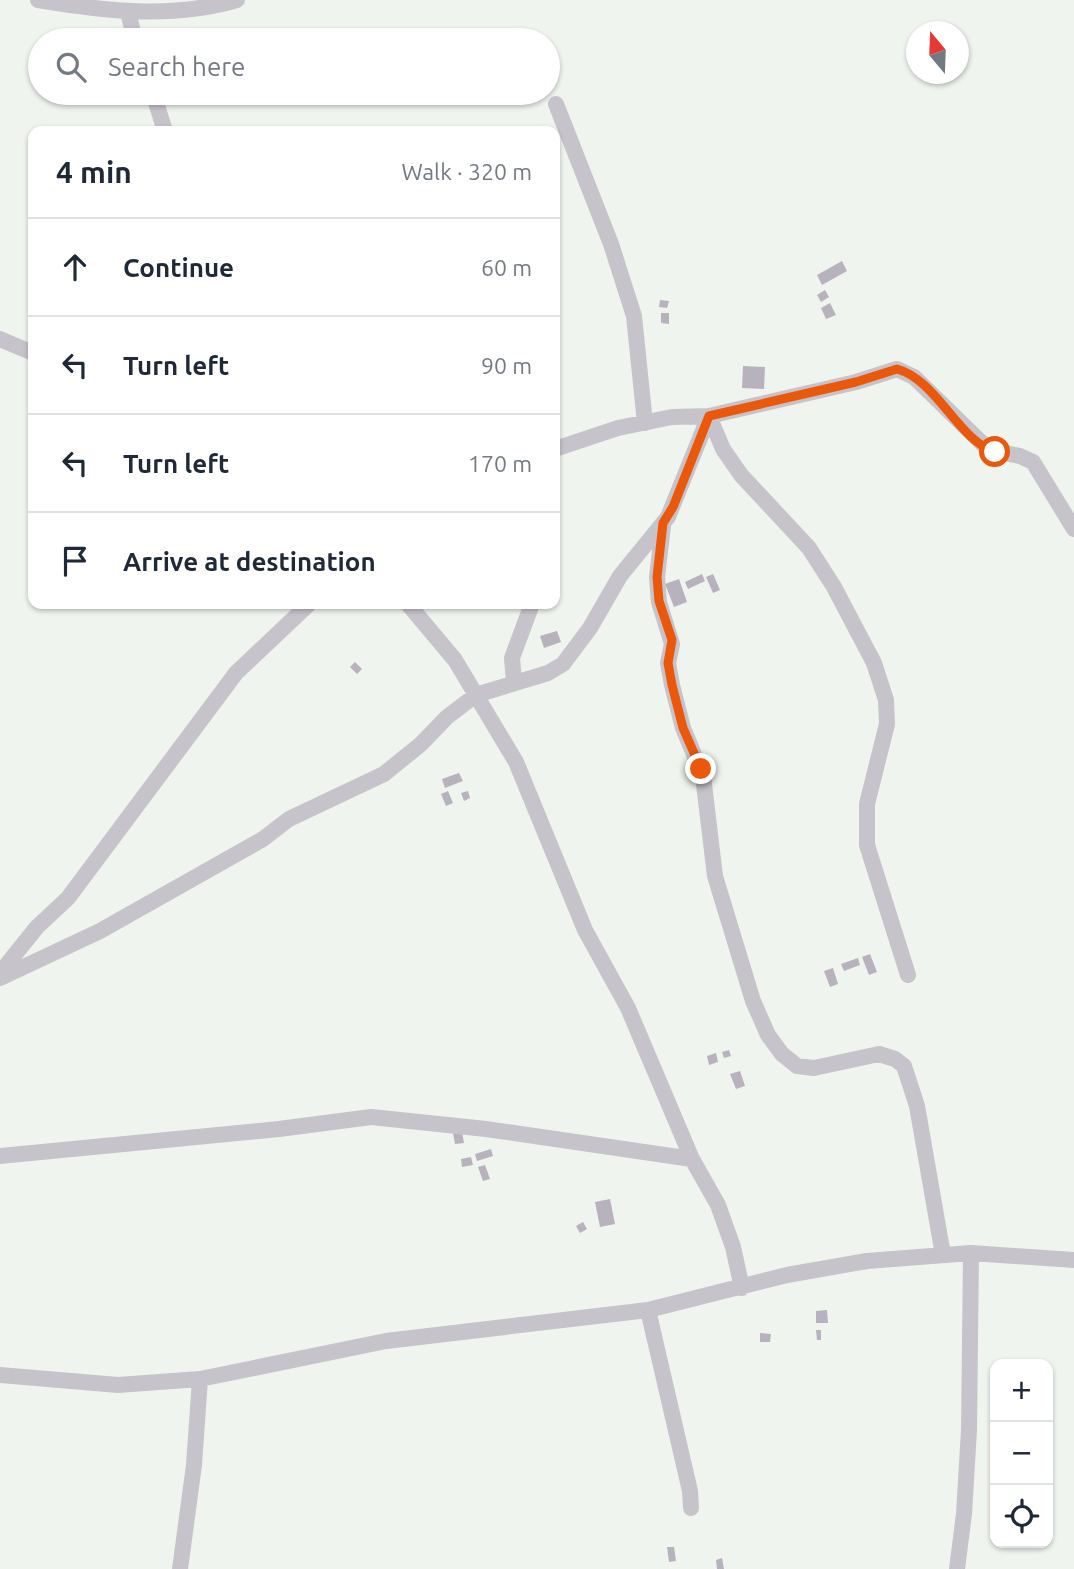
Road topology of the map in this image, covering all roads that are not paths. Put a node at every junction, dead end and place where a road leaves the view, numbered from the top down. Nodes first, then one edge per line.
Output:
1 (38, 0) edge
2 (237, 0) edge
3 (128, 12) junction
4 (132, 28) edge
5 (157, 105) edge
6 (556, 105) edge
7 (163, 126) edge
8 (0, 339) edge
9 (28, 351) edge
10 (709, 416) junction
11 (645, 423) junction
12 (560, 447) edge
13 (663, 523) junction
14 (1074, 529) edge
15 (304, 609) edge
16 (412, 609) edge
17 (530, 609) edge
18 (514, 682) junction
19 (476, 695) junction
20 (908, 975) dead end
21 (0, 976) edge
22 (0, 1156) edge
23 (692, 1159) junction
24 (971, 1254) junction
25 (943, 1255) junction
26 (1074, 1261) edge
27 (742, 1288) junction
28 (648, 1310) junction
29 (0, 1375) edge
30 (200, 1379) junction
31 (691, 1508) dead end
32 (180, 1569) edge
33 (957, 1569) edge

1 - 3 street
2 - 3 street
3 - 4 street
5 - 7 street
6 - 11 street
8 - 9 street
10 - 11 street
10 - 13 street
10 - 14 street
10 - 20 street
11 - 12 street
13 - 18 street
13 - 25 street
15 - 21 street
16 - 19 street
17 - 18 street
18 - 19 street
19 - 21 street
19 - 23 street
22 - 23 street
23 - 27 street
24 - 25 street
24 - 26 street
24 - 33 street
25 - 27 street
27 - 28 street
28 - 30 street
28 - 31 street
29 - 30 street
30 - 32 street

